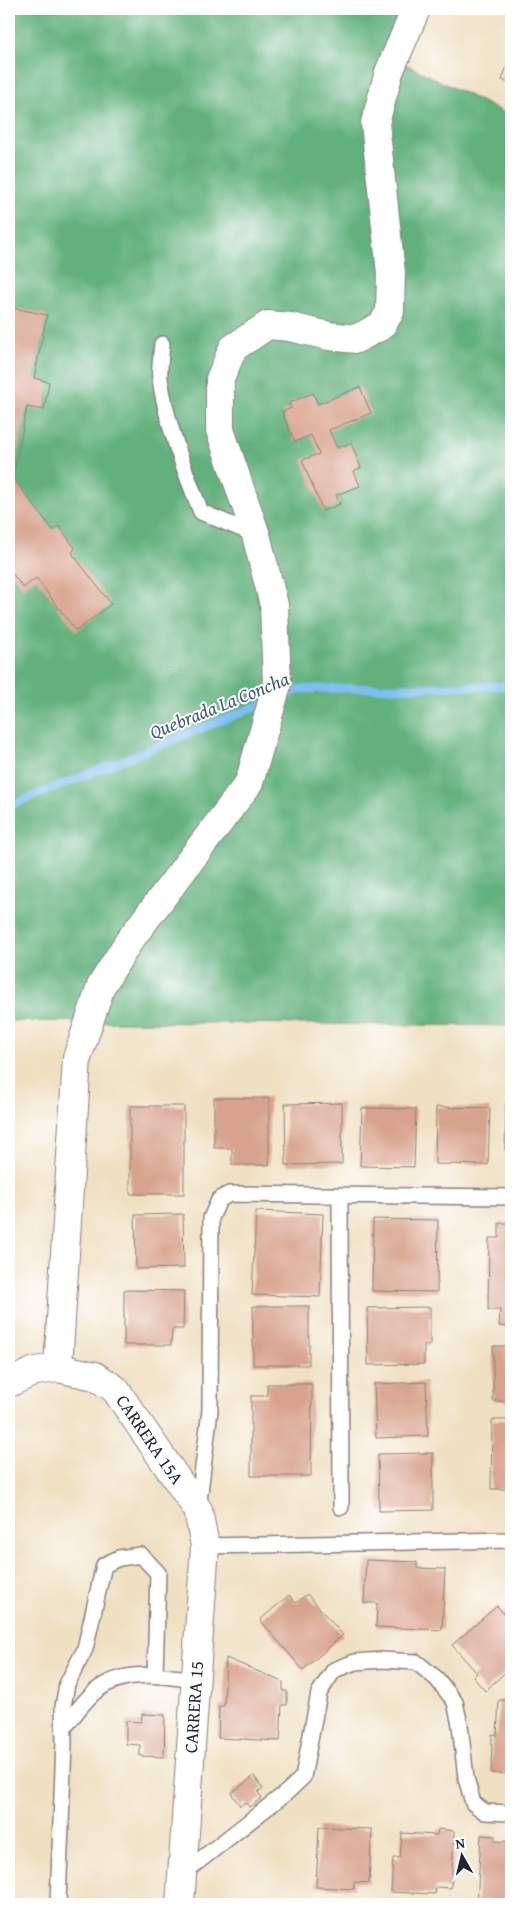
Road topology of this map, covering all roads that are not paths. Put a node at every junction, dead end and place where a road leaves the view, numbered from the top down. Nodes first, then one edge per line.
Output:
1 (416, 9) edge
2 (162, 344) dead end
3 (256, 535) junction
4 (340, 1195) junction
5 (511, 1197) edge
6 (58, 1368) junction
7 (9, 1384) edge
8 (341, 1507) dead end
9 (198, 1510) junction
10 (511, 1540) edge
11 (206, 1546) junction
12 (155, 1676) junction
13 (196, 1680) junction
14 (64, 1728) junction
15 (511, 1813) edge
16 (181, 1875) junction
17 (58, 1904) edge
18 (180, 1904) edge

1 - 3 street
2 - 3 lane
3 - 6 street
4 - 5 lane
4 - 8 lane
4 - 9 lane
6 - 7 street, CARRERA 15A
6 - 9 street, CARRERA 15A
9 - 11 street, CARRERA 15
10 - 11 lane
11 - 13 street, CARRERA 15
12 - 13 lane
12 - 14 lane
12 - 14 lane
13 - 16 street, CARRERA 15
14 - 17 lane
15 - 16 lane
16 - 18 street, CARRERA 15

